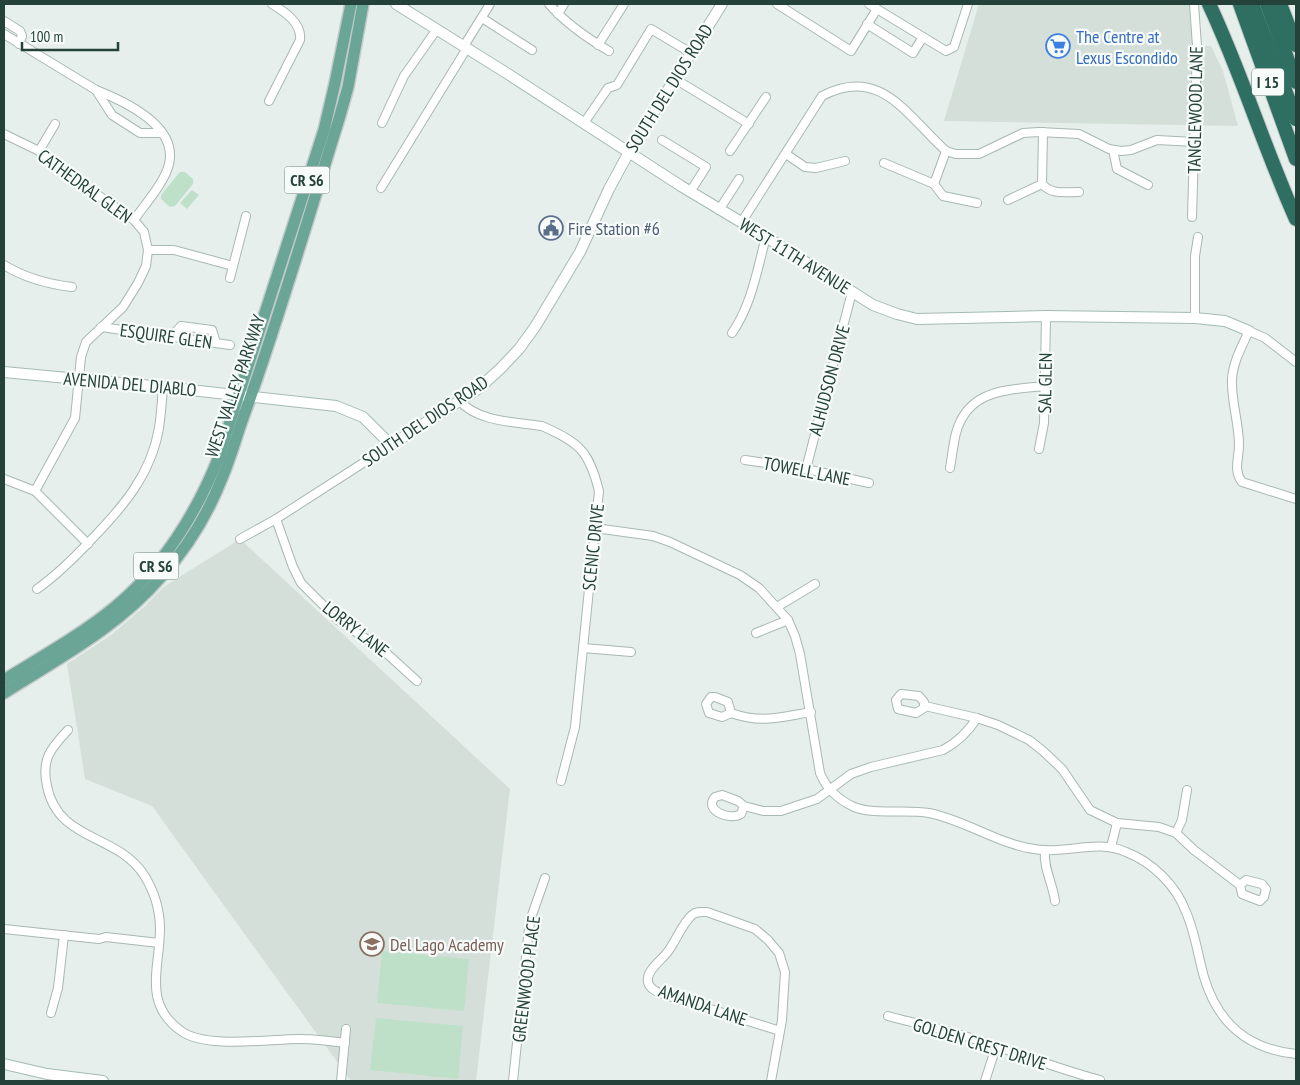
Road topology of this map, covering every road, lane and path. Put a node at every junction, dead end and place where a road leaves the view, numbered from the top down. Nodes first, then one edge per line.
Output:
1 (272, 4) edge
2 (351, 4) edge
3 (363, 4) edge
4 (396, 4) edge
5 (490, 4) edge
6 (549, 4) edge
7 (564, 4) edge
8 (624, 4) edge
9 (722, 4) edge
10 (777, 4) edge
11 (869, 4) edge
12 (968, 4) edge
13 (1194, 4) edge
14 (1209, 4) edge
15 (1240, 4) edge
16 (1252, 4) edge
17 (1267, 4) edge
18 (1280, 4) edge
19 (877, 9) junction
20 (558, 14) junction
21 (482, 18) junction
22 (4, 21) edge
23 (868, 24) junction
24 (437, 28) junction
25 (4, 34) edge
26 (923, 37) junction
27 (19, 44) junction
28 (598, 44) junction
29 (1296, 44) edge
30 (466, 47) junction
31 (532, 50) dead end
32 (609, 51) dead end
33 (691, 53) junction
34 (675, 79) junction
35 (1296, 82) edge
36 (96, 90) junction
37 (766, 97) dead end
38 (269, 101) dead end
39 (1296, 119) edge
40 (584, 122) junction
41 (382, 123) dead end
42 (55, 124) dead end
43 (748, 124) junction
44 (1043, 132) junction
45 (162, 133) junction
46 (4, 134) edge
47 (662, 140) dead end
48 (1194, 142) junction
49 (1113, 150) junction
50 (39, 151) junction
51 (730, 151) dead end
52 (946, 151) junction
53 (629, 152) junction
54 (786, 154) junction
55 (1296, 159) edge
56 (845, 161) dead end
57 (884, 163) dead end
58 (739, 179) dead end
59 (934, 184) junction
60 (1042, 184) junction
61 (1148, 185) dead end
62 (381, 188) dead end
63 (690, 192) junction
64 (1079, 192) dead end
65 (1008, 200) dead end
66 (977, 202) dead end
67 (719, 210) junction
68 (246, 216) dead end
69 (1192, 217) dead end
70 (1296, 218) edge
71 (134, 220) junction
72 (741, 223) junction
73 (766, 237) junction
74 (1198, 237) dead end
75 (148, 250) junction
76 (4, 265) edge
77 (233, 266) junction
78 (230, 278) dead end
79 (72, 287) dead end
80 (852, 292) junction
81 (1046, 316) junction
82 (1195, 318) junction
83 (101, 327) junction
84 (1249, 331) junction
85 (732, 333) dead end
86 (171, 337) junction
87 (216, 343) junction
88 (230, 345) dead end
89 (1296, 362) edge
90 (4, 372) edge
91 (80, 379) junction
92 (1045, 386) junction
93 (163, 387) junction
94 (238, 394) junction
95 (251, 396) junction
96 (460, 402) junction
97 (391, 445) junction
98 (1039, 449) dead end
99 (745, 460) dead end
100 (806, 468) junction
101 (950, 468) dead end
102 (4, 480) edge
103 (869, 483) dead end
104 (35, 491) junction
105 (1296, 498) edge
106 (276, 519) junction
107 (595, 528) junction
108 (240, 539) dead end
109 (88, 544) junction
110 (816, 584) dead end
111 (37, 588) dead end
112 (777, 607) junction
113 (788, 620) junction
114 (756, 633) dead end
115 (583, 648) junction
116 (631, 652) dead end
117 (4, 680) edge
118 (417, 681) dead end
119 (4, 693) edge
120 (925, 706) dead end
121 (811, 712) junction
122 (731, 713) dead end
123 (977, 718) junction
124 (68, 730) dead end
125 (561, 781) dead end
126 (832, 790) junction
127 (1187, 790) dead end
128 (744, 806) dead end
129 (1117, 823) junction
130 (1176, 833) junction
131 (1111, 847) junction
132 (1045, 850) junction
133 (545, 878) dead end
134 (1240, 885) dead end
135 (1055, 901) dead end
136 (4, 929) edge
137 (64, 935) junction
138 (159, 943) junction
139 (51, 1013) dead end
140 (888, 1016) dead end
141 (346, 1029) dead end
142 (780, 1031) junction
143 (345, 1043) junction
144 (996, 1047) junction
145 (1296, 1054) edge
146 (4, 1064) edge
147 (1100, 1080) dead end
148 (103, 1081) edge
149 (341, 1081) edge
150 (514, 1081) edge
151 (771, 1081) edge
152 (985, 1081) edge

1 - 38 street
2 - 94 main road, WEST VALLEY PARKWAY / CR S6
3 - 95 main road, WEST VALLEY PARKWAY / CR S6
4 - 24 street, WEST 11TH AVENUE
5 - 21 street
6 - 20 street
7 - 20 street
8 - 28 street
9 - 33 street, SOUTH DEL DIOS ROAD
10 - 23 street
11 - 19 street
12 - 26 street
13 - 48 street, TANGLEWOOD LANE
14 - 70 highway
15 - 55 highway, I 15
16 - 39 highway
17 - 35 highway
18 - 29 highway
19 - 23 street
19 - 26 street
20 - 28 street
21 - 30 street
21 - 31 street
22 - 27 street
23 - 26 street
24 - 30 street, WEST 11TH AVENUE
24 - 41 street
25 - 27 street
27 - 36 street
28 - 32 street
30 - 40 street, WEST 11TH AVENUE
30 - 62 street
33 - 34 street, SOUTH DEL DIOS ROAD
33 - 40 street
34 - 43 street
34 - 53 street, SOUTH DEL DIOS ROAD
36 - 45 street
36 - 45 street
37 - 43 street
40 - 53 street, WEST 11TH AVENUE
42 - 50 street
43 - 51 street
44 - 49 street
44 - 52 street
44 - 60 street
45 - 71 street
46 - 50 street, CATHEDRAL GLEN
47 - 63 street
48 - 49 street
48 - 69 street, TANGLEWOOD LANE
49 - 61 street
50 - 71 street, CATHEDRAL GLEN
52 - 54 street
52 - 59 street
53 - 63 street, WEST 11TH AVENUE
53 - 96 street, SOUTH DEL DIOS ROAD
54 - 56 street
54 - 72 street
57 - 59 street
58 - 67 street
59 - 66 street
60 - 64 street
60 - 65 street
63 - 67 street, WEST 11TH AVENUE
67 - 72 street, WEST 11TH AVENUE
68 - 77 street
71 - 75 street, CATHEDRAL GLEN
72 - 73 street, WEST 11TH AVENUE
73 - 80 street, WEST 11TH AVENUE
73 - 85 street
74 - 82 street
75 - 77 street
75 - 83 street
76 - 79 street
77 - 78 street
80 - 81 street, WEST 11TH AVENUE
80 - 100 street, ALHUDSON DRIVE
81 - 82 street, WEST 11TH AVENUE
81 - 92 street, SAL GLEN
82 - 84 street, WEST 11TH AVENUE
83 - 86 street, ESQUIRE GLEN
83 - 91 street
84 - 89 street
84 - 105 street
86 - 87 street, ESQUIRE GLEN
86 - 87 street
87 - 88 street, ESQUIRE GLEN
90 - 91 street, AVENIDA DEL DIABLO
91 - 93 street, AVENIDA DEL DIABLO
91 - 104 street
92 - 98 street, SAL GLEN
92 - 101 street
93 - 94 street, AVENIDA DEL DIABLO
93 - 109 street
94 - 95 street, AVENIDA DEL DIABLO
94 - 117 main road, WEST VALLEY PARKWAY / CR S6
95 - 97 street, AVENIDA DEL DIABLO
95 - 119 main road, WEST VALLEY PARKWAY / CR S6
96 - 97 street, SOUTH DEL DIOS ROAD
96 - 107 street, SCENIC DRIVE
97 - 106 street, SOUTH DEL DIOS ROAD
99 - 100 street, TOWELL LANE
100 - 103 street, TOWELL LANE
102 - 104 street
104 - 109 street
106 - 108 street, SOUTH DEL DIOS ROAD
106 - 118 street, LORRY LANE
107 - 112 street
107 - 115 street, SCENIC DRIVE
109 - 111 street
110 - 112 street
112 - 113 street
113 - 114 street
113 - 121 street
115 - 116 street
115 - 125 street, SCENIC DRIVE
120 - 123 street
121 - 122 street
121 - 126 street
123 - 126 street
123 - 129 street
124 - 138 street
126 - 128 street
126 - 132 street
127 - 130 street
129 - 130 street
129 - 131 street
130 - 134 street
131 - 132 street
131 - 145 street
132 - 135 street
133 - 150 street, GREENWOOD PLACE
136 - 137 street
137 - 138 street
137 - 139 street
138 - 143 street
140 - 144 street, GOLDEN CREST DRIVE
141 - 143 street
142 - 142 street, AMANDA LANE
142 - 151 street, AMANDA LANE
143 - 149 street
144 - 147 street, GOLDEN CREST DRIVE
144 - 152 street
146 - 148 street

